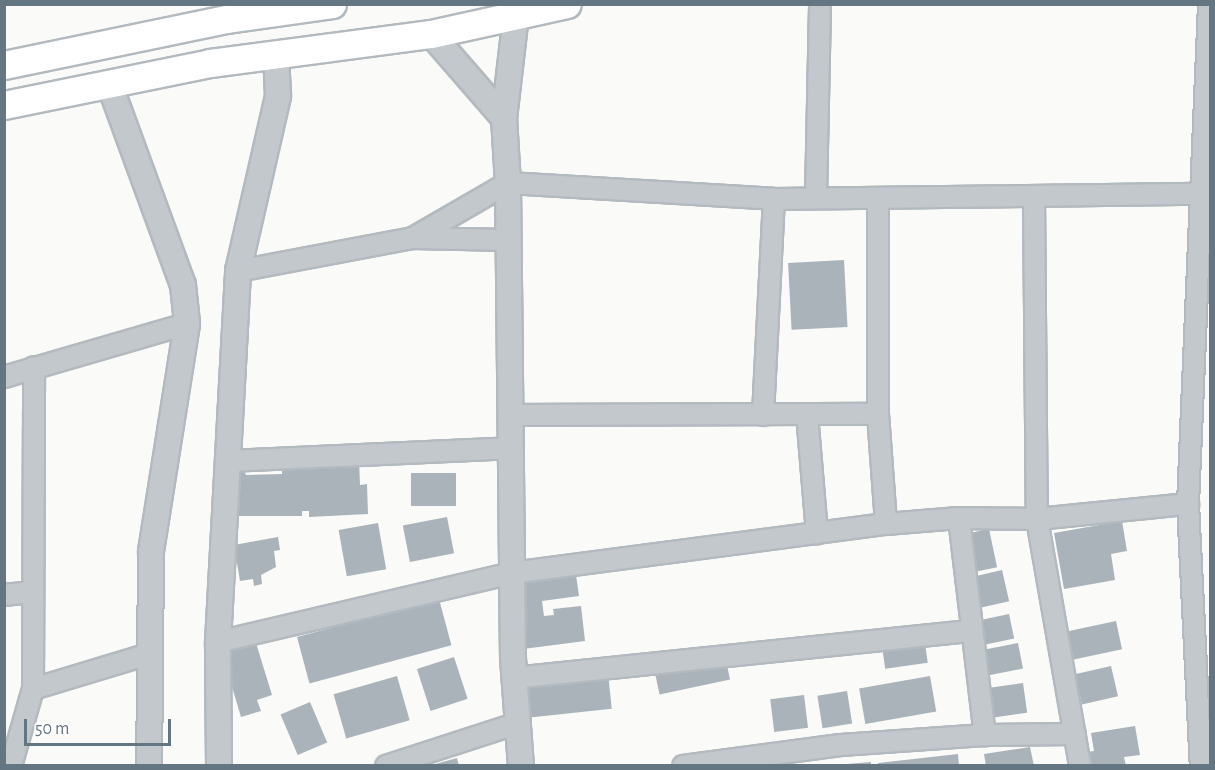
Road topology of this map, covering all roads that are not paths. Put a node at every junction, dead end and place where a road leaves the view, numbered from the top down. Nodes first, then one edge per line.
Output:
1 (332, 4) edge
2 (567, 4) edge
3 (820, 4) edge
4 (1209, 4) edge
5 (230, 12) edge
6 (516, 15) junction
7 (431, 34) junction
8 (276, 54) junction
9 (4, 65) edge
10 (109, 84) junction
11 (4, 105) edge
12 (504, 118) junction
13 (508, 183) junction
14 (1200, 194) junction
15 (816, 197) junction
16 (1034, 197) junction
17 (878, 198) junction
18 (774, 199) junction
19 (413, 238) junction
20 (508, 240) junction
21 (238, 271) junction
22 (187, 324) junction
23 (34, 367) junction
24 (4, 377) edge
25 (763, 414) junction
26 (807, 414) junction
27 (878, 414) junction
28 (511, 415) junction
29 (511, 448) junction
30 (228, 461) junction
31 (1188, 504) junction
32 (958, 518) junction
33 (1037, 519) junction
34 (886, 524) junction
35 (817, 534) junction
36 (512, 573) junction
37 (33, 592) junction
38 (4, 595) edge
39 (972, 631) junction
40 (218, 642) junction
41 (149, 654) junction
42 (514, 678) junction
43 (33, 689) junction
44 (518, 723) junction
45 (1075, 734) junction
46 (985, 735) junction
47 (11, 765) edge
48 (149, 765) edge
49 (219, 765) edge
50 (386, 765) edge
51 (521, 765) edge
52 (683, 765) edge
53 (1080, 765) edge
54 (1201, 765) edge

1 - 5 main road
2 - 6 main road
3 - 15 street
4 - 14 street
5 - 9 main road
6 - 7 main road
6 - 12 street
7 - 8 main road
7 - 12 street
8 - 10 main road
8 - 21 street
10 - 11 main road
10 - 22 street
12 - 13 street
13 - 18 street
13 - 19 street
13 - 20 street
14 - 16 street
14 - 31 street
15 - 17 street
15 - 18 street
16 - 17 street
16 - 33 street
17 - 27 street
18 - 25 street
19 - 20 street
19 - 21 street
20 - 28 street
21 - 30 street
22 - 23 street
22 - 41 street
23 - 24 street
23 - 37 street
25 - 26 street
25 - 28 street
26 - 27 street
26 - 35 street
27 - 34 street
28 - 29 street
29 - 30 street
29 - 36 street
30 - 40 street
31 - 33 street
31 - 54 street
32 - 33 street
32 - 34 street
32 - 39 street
33 - 45 street
34 - 35 street
35 - 36 street
36 - 40 street
36 - 42 street
37 - 38 street
37 - 43 street
39 - 42 street
39 - 46 street
40 - 49 street
41 - 43 street
41 - 48 street
42 - 44 street
43 - 47 street
44 - 50 street
44 - 51 street
45 - 46 street
45 - 53 street
46 - 52 street

